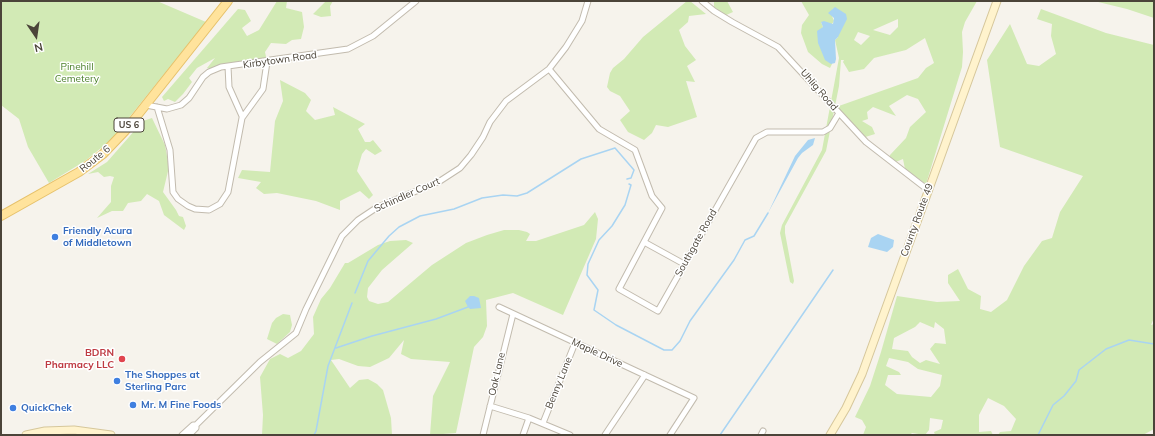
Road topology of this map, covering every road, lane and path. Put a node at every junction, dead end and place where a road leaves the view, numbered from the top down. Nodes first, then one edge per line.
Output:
1 (228, 1) edge
2 (416, 1) edge
3 (588, 1) edge
4 (702, 1) edge
5 (997, 1) edge
6 (267, 62) junction
7 (228, 66) junction
8 (549, 68) junction
9 (146, 105) junction
10 (157, 107) junction
11 (839, 113) junction
12 (242, 116) junction
13 (928, 190) junction
14 (1, 216) edge
15 (644, 242) junction
16 (684, 264) junction
17 (499, 307) dead end
18 (513, 314) junction
19 (575, 343) junction
20 (645, 375) junction
21 (490, 406) junction
22 (529, 418) junction
23 (543, 423) junction
24 (196, 424) junction
25 (26, 435) edge
26 (111, 435) edge
27 (182, 435) edge
28 (189, 435) edge
29 (482, 435) edge
30 (523, 435) edge
31 (570, 435) edge
32 (605, 435) edge
33 (670, 435) edge
34 (830, 435) edge

1 - 9 main road, Route 6 / US 6
2 - 6 street, Kirbytown Road
3 - 8 street, Schindler Court
4 - 11 street, Uhlig Road
5 - 13 street, County Route 49
6 - 7 street, Kirbytown Road
6 - 12 street
7 - 10 street, Kirbytown Road
7 - 12 street
8 - 15 street, Southgate Road
8 - 24 street, Schindler Court
9 - 10 street, Kirbytown Road
9 - 14 main road, Route 6 / US 6
10 - 12 street
11 - 13 street, Uhlig Road
11 - 16 street, Southgate Road
13 - 34 street, County Route 49
15 - 16 street
15 - 16 street, Southgate Road
17 - 18 street, Maple Drive
18 - 19 street, Maple Drive
18 - 21 street, Oak Lane
19 - 20 street, Maple Drive
19 - 23 street, Benny Lane
20 - 32 street
20 - 33 street, Maple Drive
21 - 22 street
21 - 29 street, Oak Lane
22 - 23 street
22 - 30 street
23 - 31 street
24 - 27 street, Schindler Court
24 - 28 street, Schindler Court
25 - 26 street

